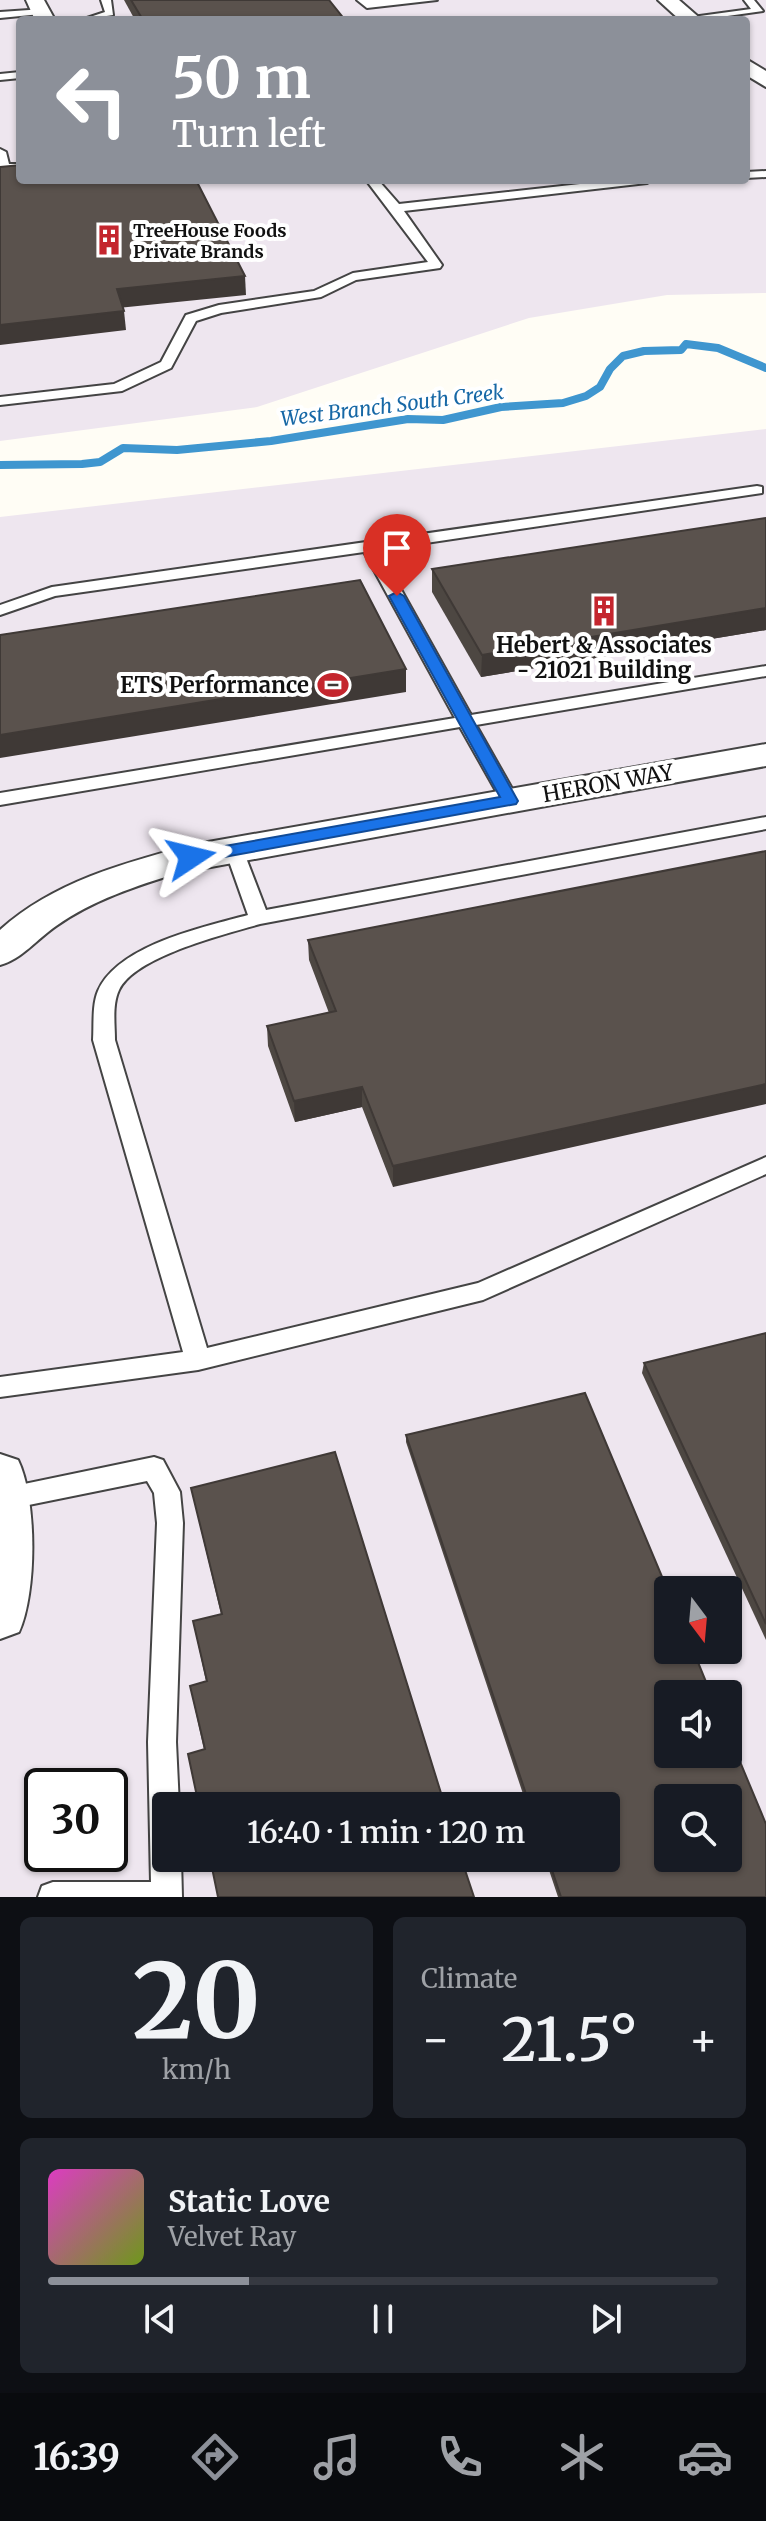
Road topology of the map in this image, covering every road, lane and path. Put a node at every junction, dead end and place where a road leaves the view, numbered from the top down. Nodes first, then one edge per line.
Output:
1 (106, 0) edge
2 (362, 0) edge
3 (432, 0) edge
4 (667, 0) edge
5 (749, 0) edge
6 (40, 10) edge
7 (766, 12) edge
8 (751, 13) junction
9 (0, 15) edge
10 (104, 16) edge
11 (687, 16) edge
12 (721, 16) edge
13 (0, 152) edge
14 (16, 167) edge
15 (375, 184) edge
16 (611, 184) edge
17 (396, 208) junction
18 (0, 401) edge
19 (757, 490) dead end
20 (369, 547) junction
21 (0, 610) edge
22 (766, 671) edge
23 (466, 721) junction
24 (766, 755) edge
25 (0, 799) edge
26 (510, 801) junction
27 (766, 823) edge
28 (234, 850) junction
29 (259, 918) junction
30 (0, 952) edge
31 (766, 1165) edge
32 (198, 1360) junction
33 (0, 1387) edge
34 (1, 1488) edge
35 (0, 1614) edge
36 (167, 1896) edge
37 (53, 1897) edge

1 - 10 lane
2 - 3 lane
4 - 11 street
5 - 8 lane
6 - 9 lane
7 - 8 lane
8 - 12 lane
13 - 14 lane
15 - 17 lane
16 - 17 lane
17 - 18 lane
19 - 20 lane
20 - 21 lane
20 - 23 lane
22 - 23 lane
23 - 25 lane
23 - 26 lane
24 - 26 street, HERON WAY
26 - 28 street, HERON WAY
27 - 29 lane
28 - 29 lane
28 - 30 street, HERON WAY
29 - 32 lane
31 - 32 lane
32 - 33 lane
34 - 35 street
34 - 36 lane
36 - 37 lane

